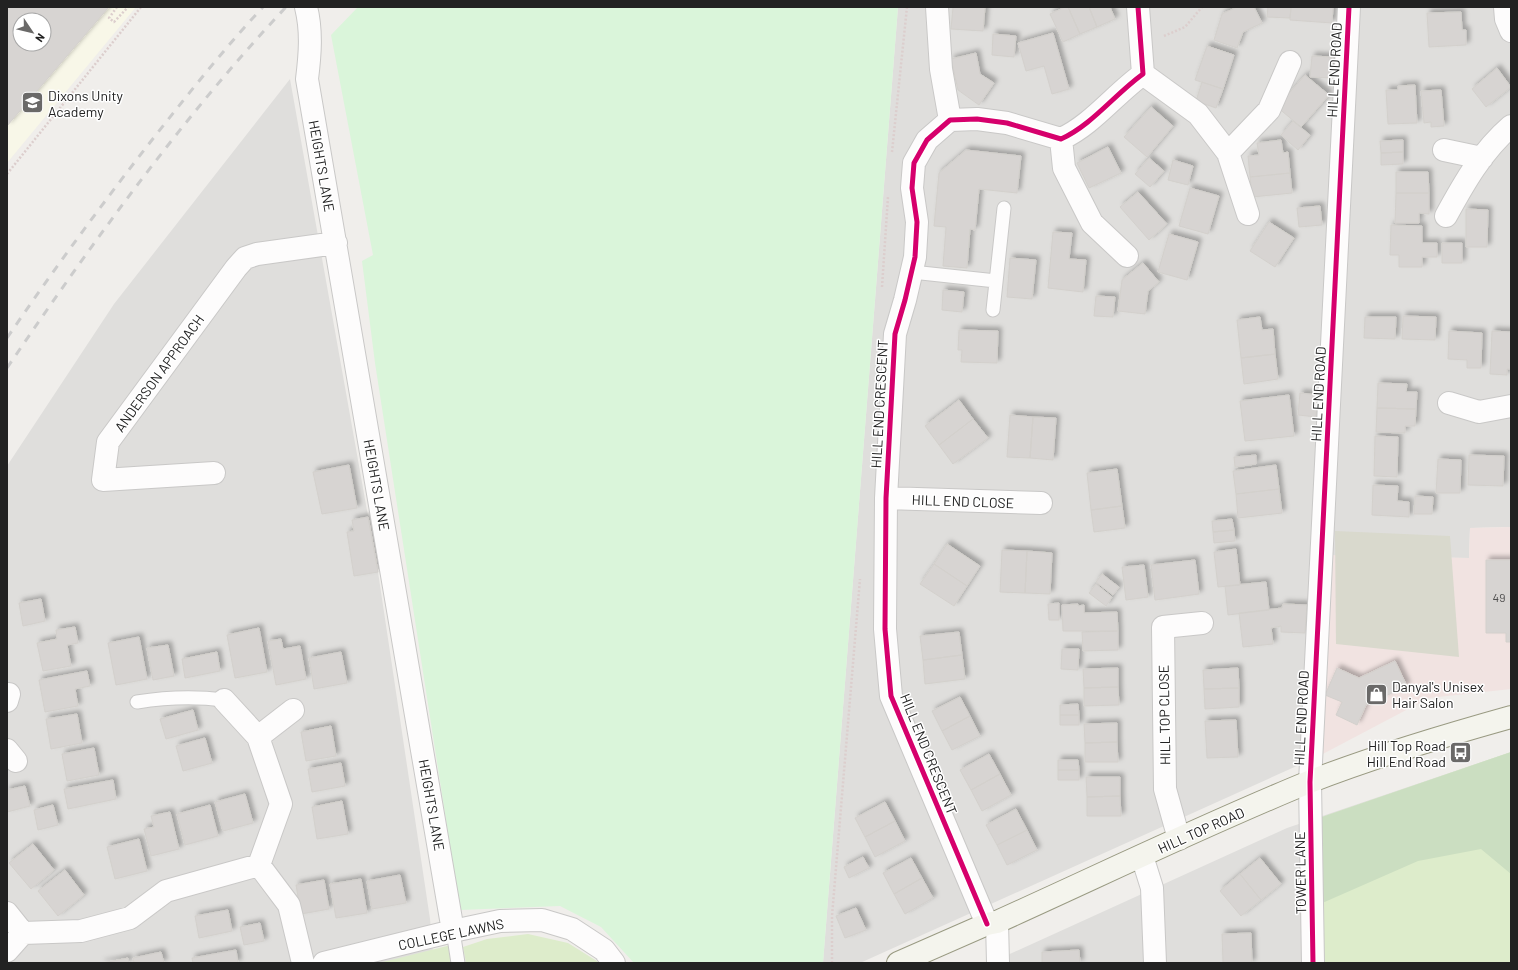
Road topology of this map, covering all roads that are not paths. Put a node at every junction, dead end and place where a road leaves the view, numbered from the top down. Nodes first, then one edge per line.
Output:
1 (938, 7) edge
2 (1138, 7) edge
3 (1349, 7) edge
4 (1505, 7) edge
5 (307, 13) edge
6 (1511, 31) edge
7 (1290, 62) dead end
8 (1143, 74) junction
9 (950, 120) junction
10 (1511, 126) edge
11 (1061, 139) junction
12 (1444, 150) dead end
13 (1228, 153) junction
14 (1482, 158) junction
15 (1004, 208) dead end
16 (1248, 214) dead end
17 (1446, 216) dead end
18 (336, 243) junction
19 (1127, 256) dead end
20 (912, 272) junction
21 (996, 281) junction
22 (993, 310) dead end
23 (1450, 403) dead end
24 (1511, 406) edge
25 (214, 473) dead end
26 (886, 498) junction
27 (1041, 503) dead end
28 (1202, 623) dead end
29 (224, 700) joint
30 (137, 702) dead end
31 (293, 710) dead end
32 (1511, 717) edge
33 (258, 737) junction
34 (1310, 782) junction
35 (1178, 839) junction
36 (1142, 856) junction
37 (259, 866) junction
38 (7, 913) edge
39 (992, 923) junction
40 (454, 931) junction
41 (24, 933) junction
42 (7, 951) edge
43 (303, 963) edge
44 (324, 963) edge
45 (458, 963) edge
46 (614, 963) edge
47 (898, 963) edge
48 (998, 963) edge
49 (1155, 963) edge
50 (1313, 963) edge

1 - 9 street
2 - 8 street
3 - 34 street, HILL END ROAD
4 - 6 street
5 - 18 street, HEIGHTS LANE
7 - 13 street
8 - 11 street
8 - 13 street
9 - 11 street
9 - 20 street, HILL END CRESCENT
10 - 14 street
11 - 19 street
12 - 14 street
13 - 16 street
14 - 17 street
15 - 21 lane
18 - 25 street, ANDERSON APPROACH
18 - 40 street, HEIGHTS LANE
20 - 21 lane
20 - 26 street, HILL END CRESCENT
21 - 22 lane
23 - 24 street
26 - 27 street, HILL END CLOSE
26 - 39 street, HILL END CRESCENT
28 - 35 street, HILL TOP CLOSE
29 - 30 lane
29 - 33 street
31 - 33 street
32 - 34 street, HILL TOP ROAD
33 - 37 street
34 - 35 street, HILL TOP ROAD
34 - 50 street, TOWER LANE
35 - 36 street, HILL TOP ROAD
36 - 39 street, HILL TOP ROAD
36 - 49 street
37 - 41 street
37 - 43 street
38 - 41 street
39 - 47 street, HILL TOP ROAD
39 - 48 street
40 - 44 street, COLLEGE LAWNS
40 - 45 lane, HEIGHTS LANE
40 - 46 street, COLLEGE LAWNS
41 - 42 street

